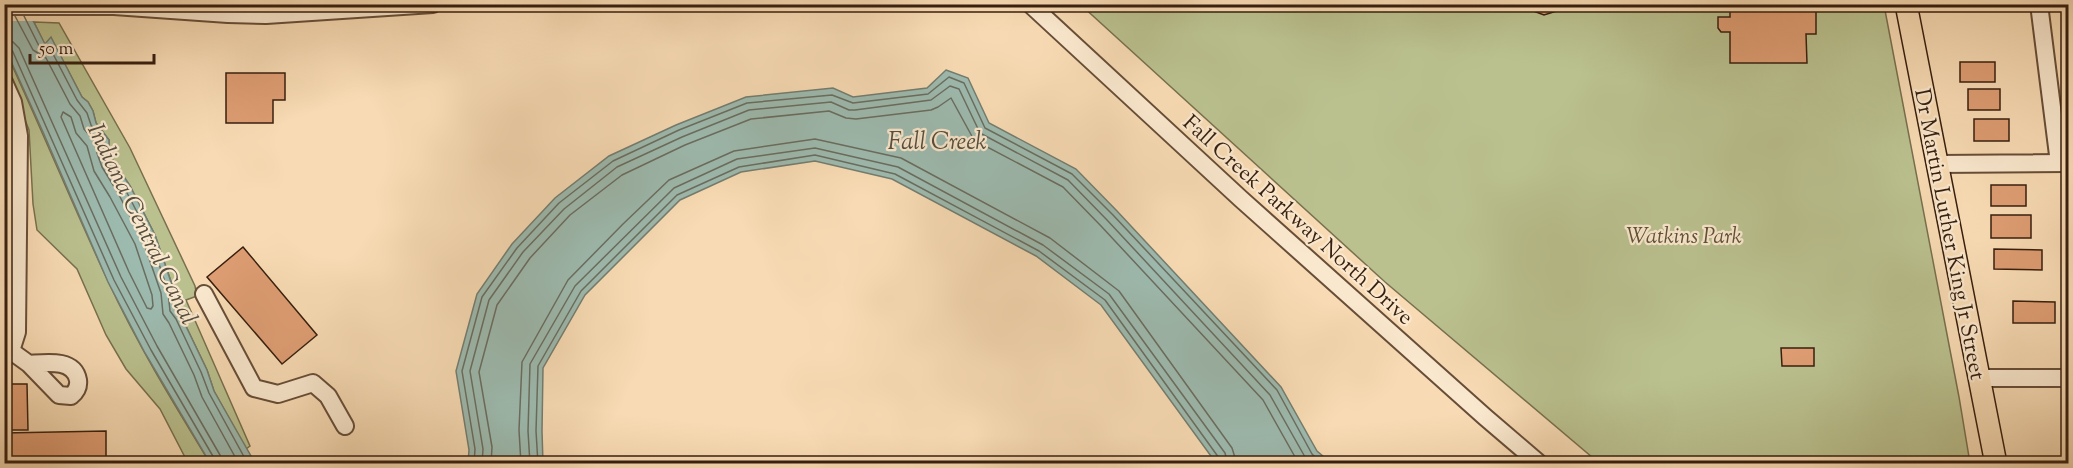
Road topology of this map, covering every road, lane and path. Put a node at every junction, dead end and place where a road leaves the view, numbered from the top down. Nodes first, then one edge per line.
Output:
1 (433, 4) edge
2 (1030, 4) edge
3 (1906, 4) edge
4 (2039, 4) edge
5 (56, 5) edge
6 (4, 6) edge
7 (170, 7) edge
8 (4, 81) edge
9 (1938, 164) junction
10 (2065, 166) edge
11 (204, 294) dead end
12 (8, 353) edge
13 (29, 364) dead end
14 (1980, 378) junction
15 (2068, 378) edge
16 (345, 426) dead end
17 (1540, 464) edge
18 (1996, 464) edge

1 - 7 street
2 - 17 street, Fall Creek Parkway North Drive
3 - 9 main road, Dr Martin Luther King Jr Street
4 - 10 street
5 - 6 street
5 - 7 street
8 - 12 street
9 - 10 street
9 - 14 main road, Dr Martin Luther King Jr Street
11 - 16 street
12 - 13 street
14 - 15 street
14 - 18 main road, Dr Martin Luther King Jr Street

